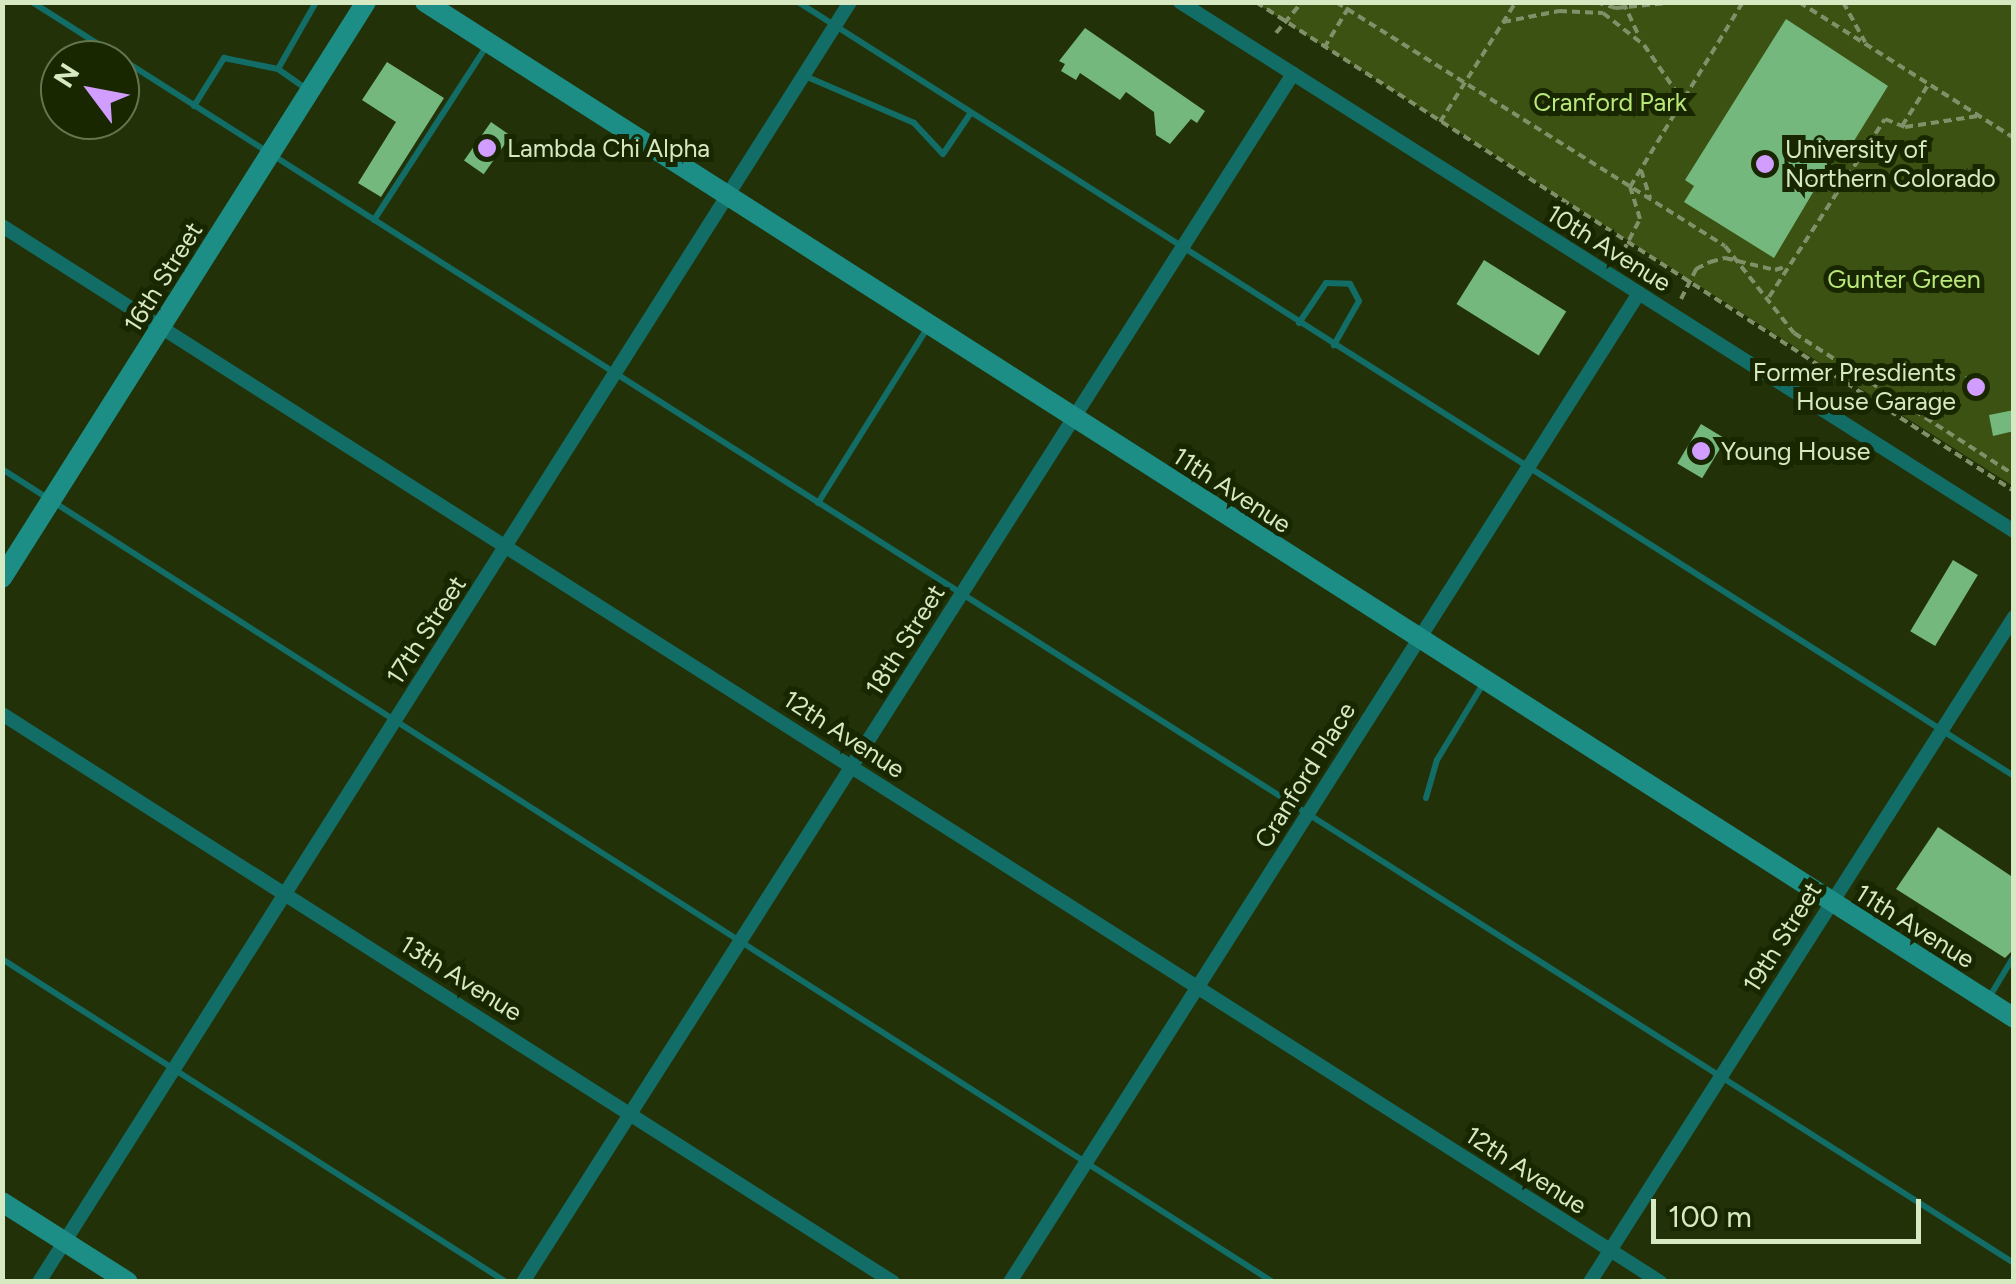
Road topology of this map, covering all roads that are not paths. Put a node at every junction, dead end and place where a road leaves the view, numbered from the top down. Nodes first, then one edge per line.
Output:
1 (32, 2) edge
2 (316, 2) edge
3 (366, 2) edge
4 (425, 2) edge
5 (798, 2) edge
6 (850, 2) edge
7 (1180, 2) edge
8 (835, 26) junction
9 (488, 44) junction
10 (278, 69) junction
11 (1292, 74) junction
12 (804, 75) junction
13 (310, 92) junction
14 (194, 106) junction
15 (970, 114) junction
16 (270, 154) junction
17 (726, 198) junction
18 (374, 220) junction
19 (2, 226) edge
20 (1181, 248) junction
21 (1639, 294) junction
22 (1299, 323) junction
23 (161, 326) junction
24 (928, 327) junction
25 (1334, 346) junction
26 (615, 374) junction
27 (1072, 418) junction
28 (2, 469) edge
29 (1526, 469) junction
30 (52, 500) junction
31 (818, 503) junction
32 (2014, 531) edge
33 (506, 546) junction
34 (2, 578) edge
35 (961, 594) junction
36 (2014, 617) edge
37 (1418, 639) junction
38 (1485, 682) junction
39 (2, 714) edge
40 (394, 722) junction
41 (1942, 731) junction
42 (852, 766) junction
43 (2014, 776) edge
44 (1426, 798) dead end
45 (1306, 816) junction
46 (285, 893) junction
47 (1831, 903) junction
48 (740, 942) junction
49 (2014, 956) edge
50 (2, 959) edge
51 (1197, 987) junction
52 (1986, 1001) junction
53 (2014, 1018) edge
54 (174, 1069) junction
55 (1720, 1076) junction
56 (632, 1112) junction
57 (1086, 1162) junction
58 (2, 1202) edge
59 (64, 1241) junction
60 (1610, 1250) junction
61 (2014, 1263) edge
62 (39, 1282) edge
63 (128, 1282) edge
64 (506, 1282) edge
65 (523, 1282) edge
66 (893, 1282) edge
67 (1010, 1282) edge
68 (1273, 1282) edge
69 (1590, 1282) edge
70 (1660, 1282) edge

1 - 14 lane
2 - 10 lane
3 - 13 main road, 16th Street
4 - 9 main road, 11th Avenue
5 - 8 lane
6 - 8 street, 17th Street
7 - 11 street, 10th Avenue
8 - 12 street, 17th Street
8 - 15 lane
9 - 17 main road, 11th Avenue
9 - 18 lane
10 - 13 lane
10 - 14 lane
11 - 20 street, 18th Street
11 - 21 street, 10th Avenue
12 - 15 lane
12 - 17 street, 17th Street
13 - 16 main road, 16th Street
14 - 16 lane
15 - 20 lane
16 - 18 lane
16 - 23 main road, 16th Street
17 - 24 main road, 11th Avenue
17 - 26 street, 17th Street
18 - 26 lane
19 - 23 street, 12th Avenue
20 - 22 lane
20 - 27 street, 18th Street
21 - 29 street, Cranford Place
21 - 32 street, 10th Avenue
22 - 25 lane
22 - 25 lane
23 - 30 main road, 16th Street
23 - 33 street, 12th Avenue
24 - 27 main road, 11th Avenue
24 - 31 lane
25 - 29 lane
26 - 31 lane
26 - 33 street, 17th Street
27 - 35 street, 18th Street
27 - 37 main road, 11th Avenue
28 - 30 lane
29 - 37 street, Cranford Place
29 - 41 lane
30 - 34 main road, 16th Street
30 - 40 lane
31 - 35 lane
33 - 40 street, 17th Street
33 - 42 street, 12th Avenue
35 - 42 street, 18th Street
35 - 45 lane
36 - 41 street, 19th Street
37 - 38 main road, 11th Avenue
37 - 45 street, Cranford Place
38 - 44 lane
38 - 47 main road, 11th Avenue
39 - 46 street, 13th Avenue
40 - 46 street, 17th Street
40 - 48 lane
41 - 43 lane
41 - 47 street, 19th Street
42 - 48 street, 18th Street
42 - 51 street, 12th Avenue
45 - 51 street, Cranford Place
45 - 55 lane
46 - 54 street, 17th Street
46 - 56 street, 13th Avenue
47 - 52 main road, 11th Avenue
47 - 55 street, 19th Street
48 - 56 street, 18th Street
48 - 57 lane
49 - 52 lane
50 - 54 lane
51 - 57 street, Cranford Place
51 - 60 street, 12th Avenue
52 - 53 main road, 11th Avenue
54 - 59 street, 17th Street
54 - 64 lane
55 - 60 street, 19th Street
55 - 61 lane
56 - 65 street, 18th Street
56 - 66 street, 13th Avenue
57 - 67 street, Cranford Place
57 - 68 lane
58 - 59 main road
59 - 62 street, 17th Street
59 - 63 main road
60 - 69 street, 19th Street
60 - 70 street, 12th Avenue

